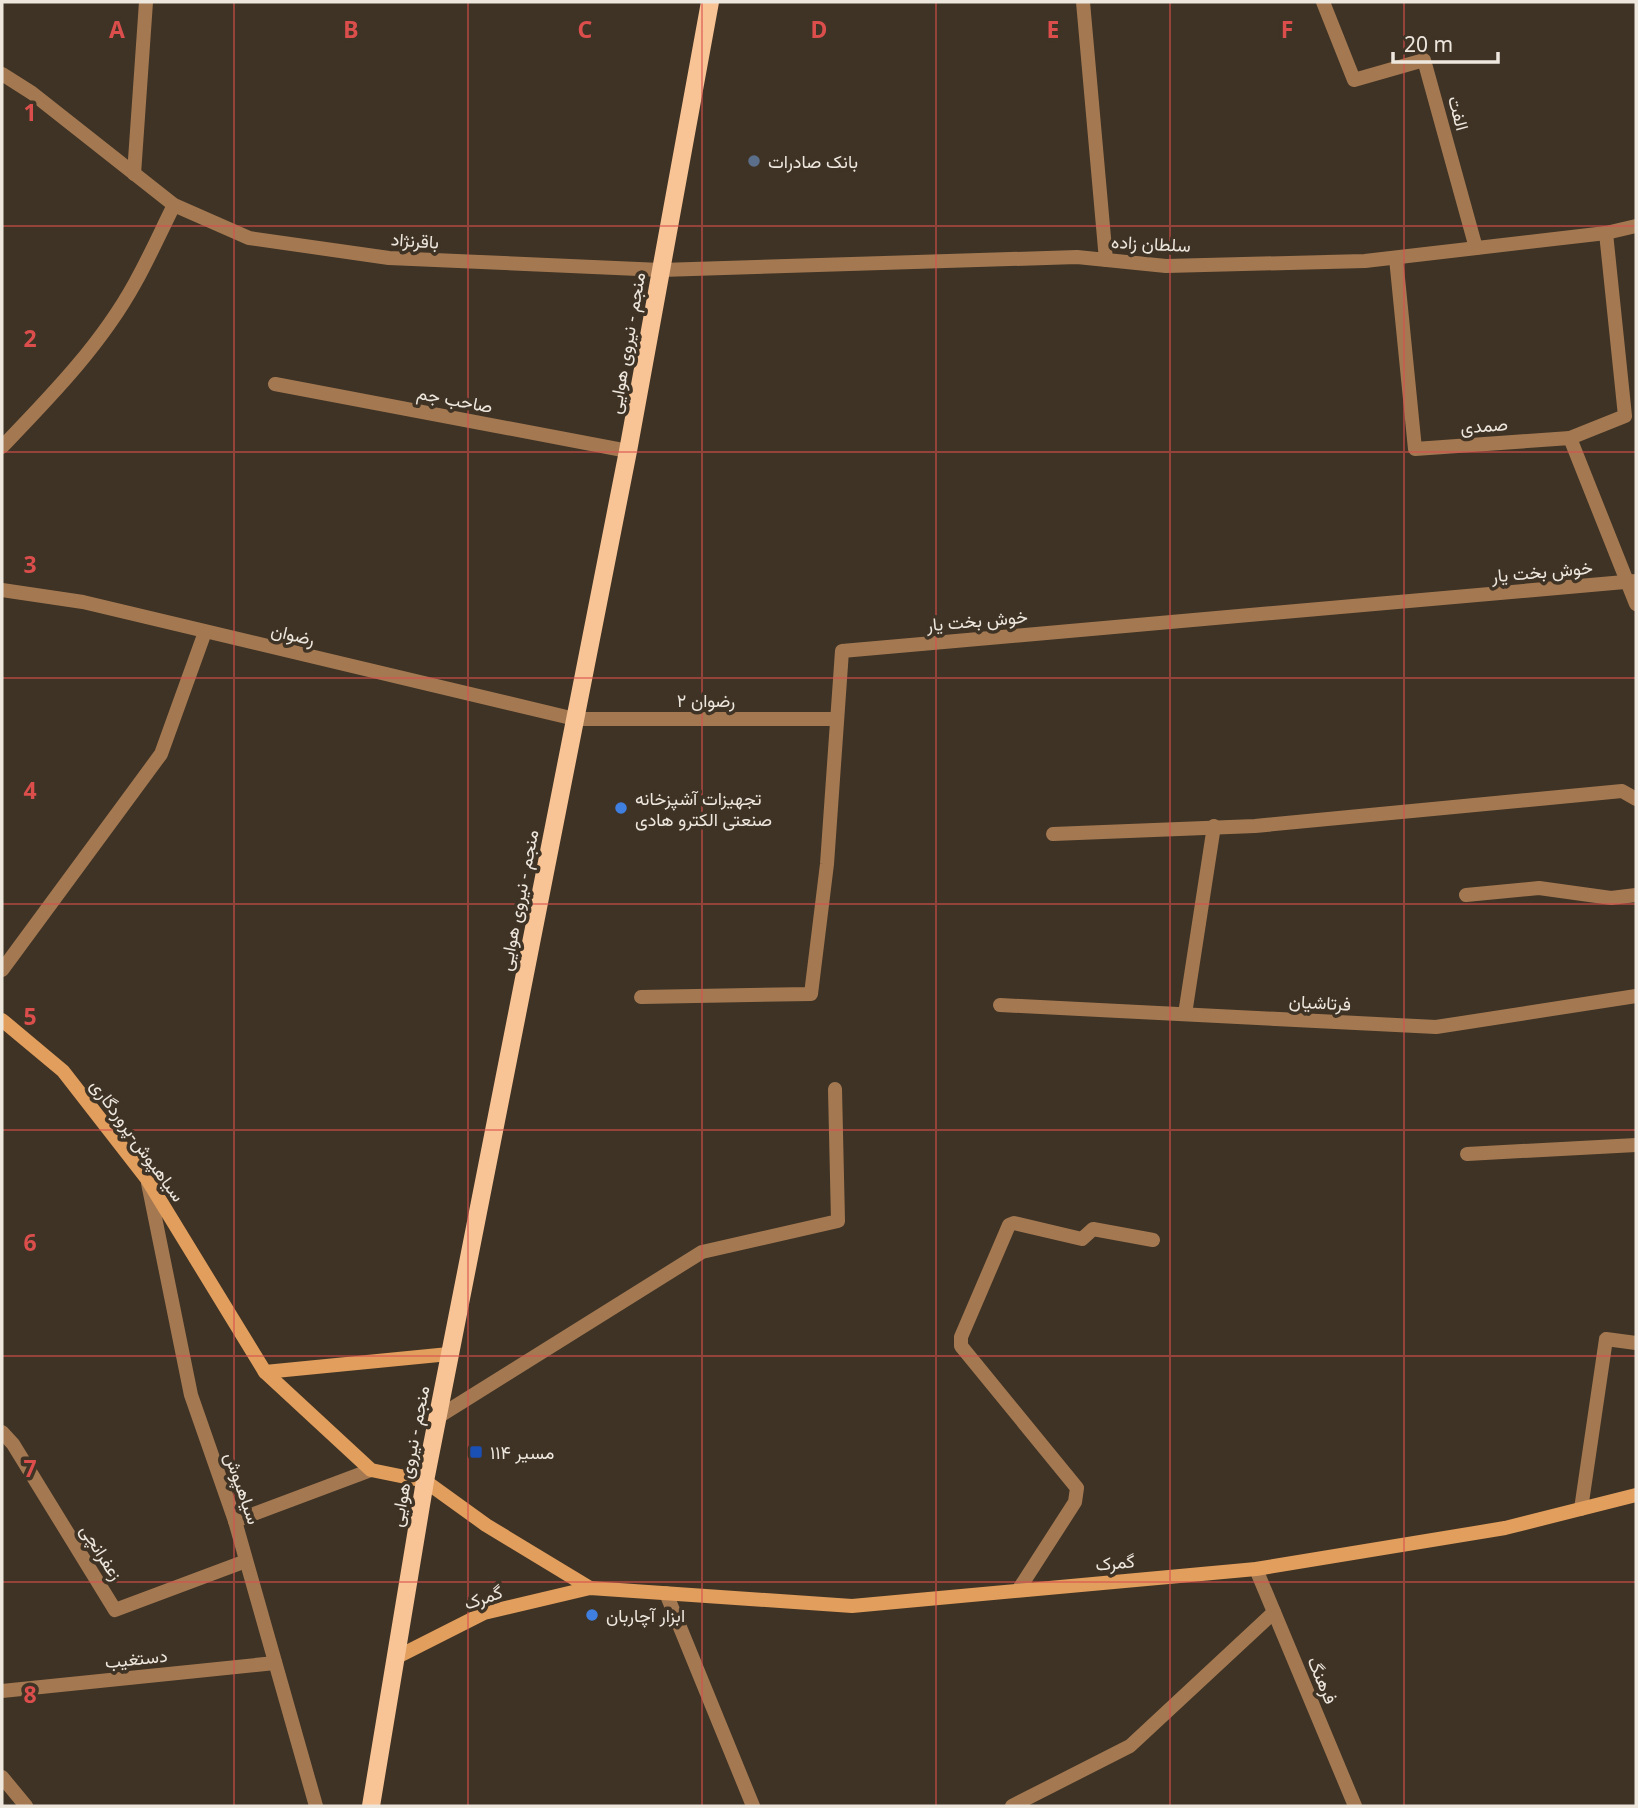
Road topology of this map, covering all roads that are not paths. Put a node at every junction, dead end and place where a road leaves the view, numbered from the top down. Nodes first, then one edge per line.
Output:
1 (146, 2) edge
2 (710, 2) edge
3 (1083, 2) edge
4 (1323, 2) edge
5 (2, 74) edge
6 (134, 173) junction
7 (174, 205) junction
8 (1636, 216) edge
9 (1636, 227) edge
10 (1606, 233) junction
11 (1476, 248) junction
12 (1396, 258) junction
13 (1106, 260) junction
14 (661, 270) junction
15 (275, 384) dead end
16 (1570, 438) junction
17 (2, 447) edge
18 (628, 452) junction
19 (1632, 582) edge
20 (2, 590) edge
21 (1636, 604) edge
22 (205, 632) junction
23 (575, 719) junction
24 (837, 719) junction
25 (1636, 799) edge
26 (1214, 826) junction
27 (1054, 834) dead end
28 (1466, 895) dead end
29 (1636, 895) edge
30 (2, 971) edge
31 (1636, 996) edge
32 (641, 997) dead end
33 (1000, 1004) dead end
34 (1185, 1014) junction
35 (2, 1020) edge
36 (835, 1089) dead end
37 (1636, 1145) edge
38 (1467, 1154) dead end
39 (147, 1179) junction
40 (1153, 1240) dead end
41 (1636, 1343) edge
42 (449, 1354) junction
43 (265, 1372) junction
44 (438, 1417) junction
45 (2, 1432) edge
46 (371, 1470) junction
47 (425, 1481) junction
48 (1636, 1495) edge
49 (1581, 1509) junction
50 (235, 1521) junction
51 (246, 1561) junction
52 (1256, 1569) junction
53 (590, 1588) junction
54 (1019, 1589) junction
55 (667, 1593) junction
56 (1274, 1612) junction
57 (395, 1658) junction
58 (275, 1663) junction
59 (2, 1691) edge
60 (2, 1777) edge
61 (26, 1806) edge
62 (316, 1806) edge
63 (371, 1806) edge
64 (753, 1806) edge
65 (1012, 1806) edge
66 (1355, 1806) edge

1 - 6 street
2 - 14 main road, منجم - نیروی هوایی
3 - 13 street
4 - 11 street, الفت
5 - 6 street, باقرنژاد
6 - 7 street, باقرنژاد
7 - 14 street, باقرنژاد
7 - 17 street
8 - 9 street
9 - 10 street, سلطان زاده
10 - 11 street, سلطان زاده
10 - 16 street
11 - 12 street, سلطان زاده
12 - 13 street, سلطان زاده
12 - 16 street, صمدی
13 - 14 street, سلطان زاده
14 - 18 main road, منجم - نیروی هوایی
15 - 18 street, صاحب جم
16 - 19 street
18 - 23 main road, منجم - نیروی هوایی
19 - 21 street
19 - 24 street, خوش بخت یار
20 - 22 street, رضوان
22 - 23 street, رضوان
22 - 30 street
23 - 24 street, رضوان ۲
23 - 42 main road, منجم - نیروی هوایی
24 - 32 street, خوش بخت یار
25 - 26 street
26 - 27 street
26 - 34 street
28 - 29 street
31 - 34 street, فرتاشیان
33 - 34 street, فرتاشیان
35 - 39 street, سیاهپوش-پروردگاری
36 - 44 street
37 - 38 street
39 - 43 street, سیاهپوش-پروردگاری
39 - 50 street, سیاهپوش
40 - 54 street
41 - 49 street
42 - 43 street
42 - 44 main road, منجم - نیروی هوایی
43 - 46 street, سیاهپوش-پروردگاری
44 - 47 main road, منجم - نیروی هوایی
45 - 51 street, زعفرانچی
46 - 47 street
46 - 50 street
47 - 53 street, گمرک
47 - 57 main road, منجم - نیروی هوایی
48 - 49 street, گمرک
49 - 52 street, گمرک
50 - 51 street, سیاهپوش
51 - 58 street, سیاهپوش
52 - 54 street, گمرک
52 - 56 street, فرهنگ
53 - 55 street, گمرک
53 - 57 street, گمرک
54 - 55 street, گمرک
55 - 64 street
56 - 65 street
56 - 66 street, فرهنگ
57 - 63 main road, منجم - نیروی هوایی
58 - 59 street, دستغیب
58 - 62 street, سیاهپوش
60 - 61 street

